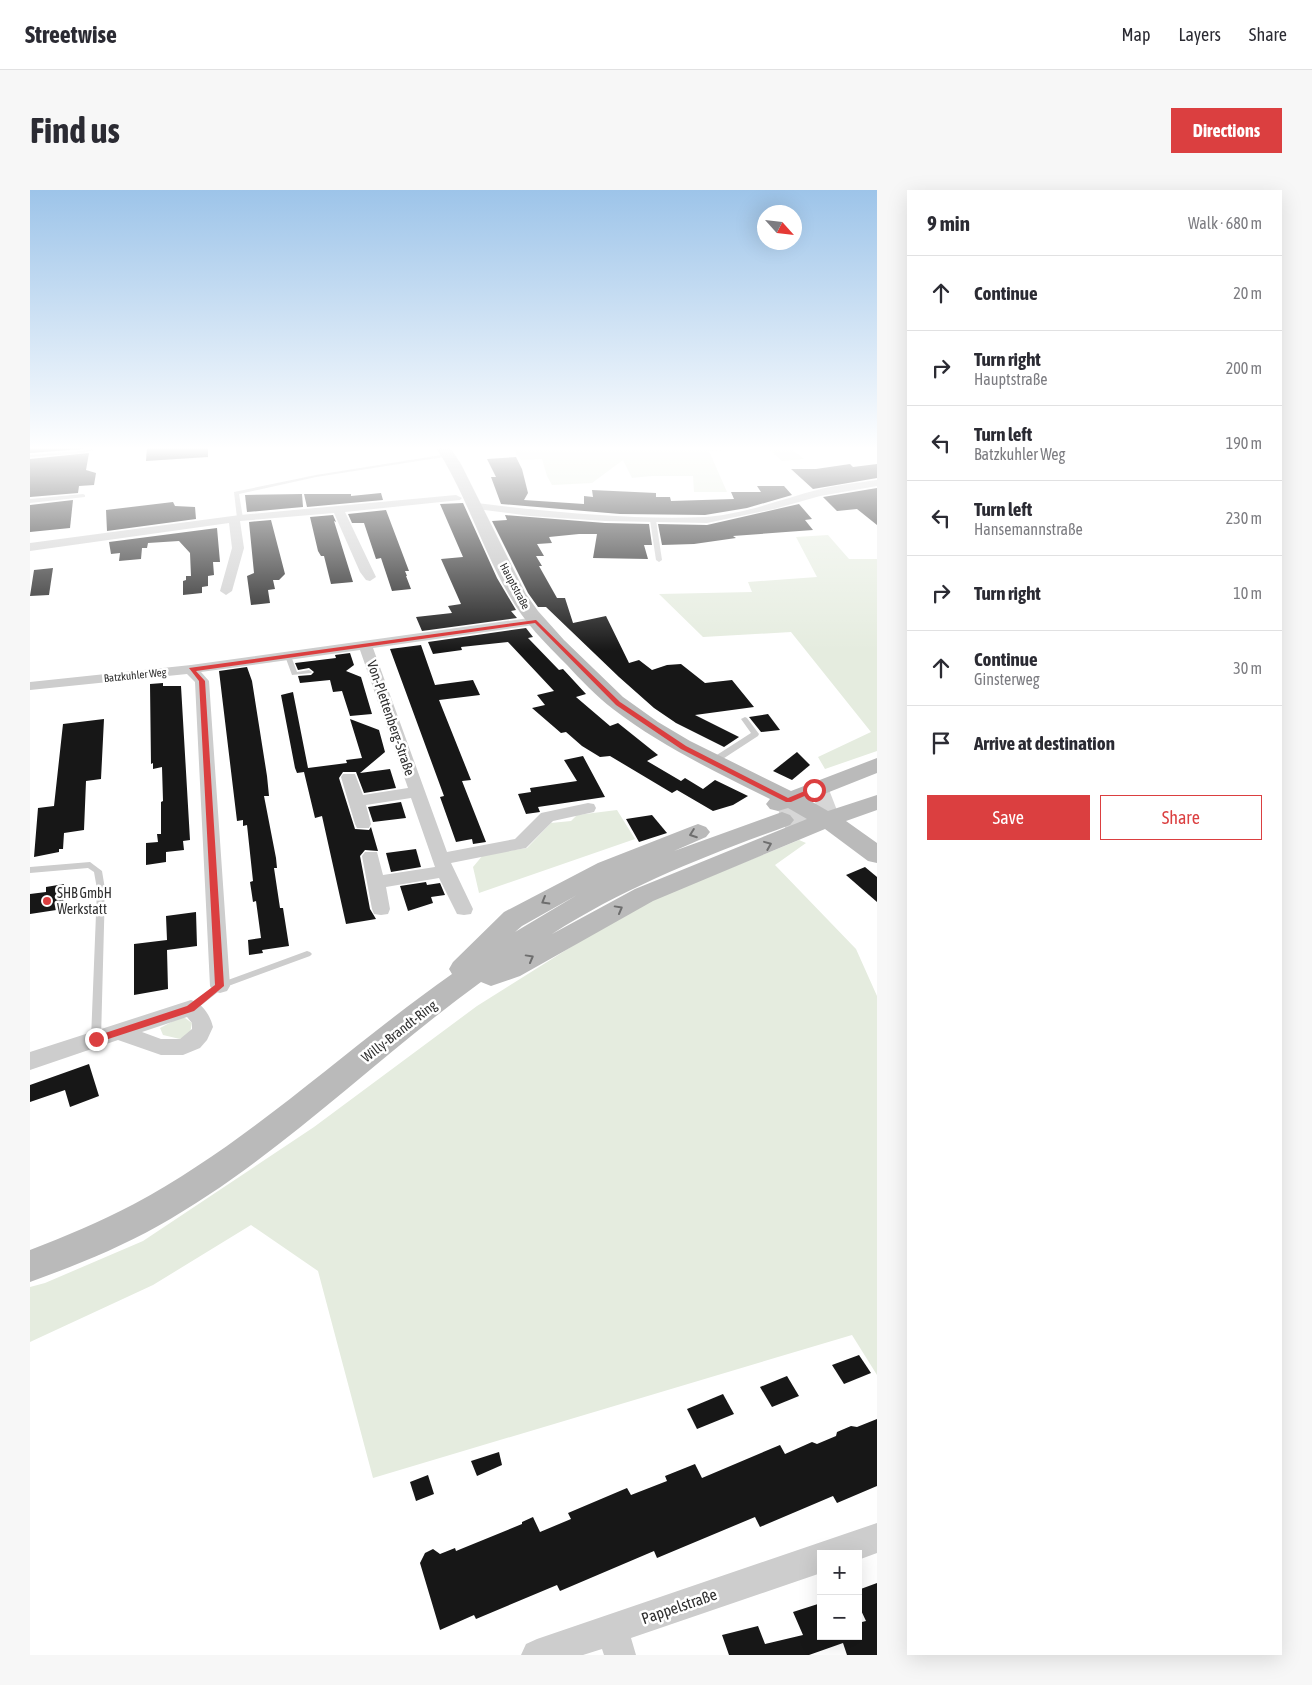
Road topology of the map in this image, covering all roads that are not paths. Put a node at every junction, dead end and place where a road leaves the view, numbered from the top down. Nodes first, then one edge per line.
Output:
1 (237, 514) edge
2 (274, 514) edge
3 (341, 514) edge
4 (481, 514) edge
5 (554, 514) edge
6 (735, 514) edge
7 (237, 518) junction
8 (653, 520) junction
9 (30, 547) edge
10 (659, 560) dead end
11 (370, 577) dead end
12 (226, 590) dead end
13 (536, 621) junction
14 (365, 645) junction
15 (288, 656) junction
16 (191, 670) junction
17 (309, 672) dead end
18 (30, 686) edge
19 (745, 720) dead end
20 (712, 762) junction
21 (877, 765) edge
22 (349, 777) dead end
23 (877, 784) edge
24 (417, 792) junction
25 (356, 801) junction
26 (877, 802) edge
27 (588, 808) dead end
28 (785, 810) junction
29 (830, 810) junction
30 (363, 824) dead end
31 (877, 855) edge
32 (371, 856) dead end
33 (443, 865) junction
34 (30, 870) edge
35 (376, 882) junction
36 (381, 909) dead end
37 (464, 909) dead end
38 (307, 954) dead end
39 (220, 986) junction
40 (453, 989) junction
41 (190, 1008) junction
42 (428, 1008) junction
43 (118, 1032) junction
44 (96, 1039) junction
45 (30, 1061) edge
46 (30, 1266) edge
47 (877, 1538) edge
48 (843, 1550) edge
49 (817, 1560) edge
50 (616, 1642) edge
51 (537, 1655) edge

1 - 7 lane
2 - 7 street
3 - 11 street
4 - 13 main road, Hauptstraße
5 - 8 street
6 - 8 street
7 - 9 street
7 - 12 street
8 - 10 lane
13 - 14 street, Batzkuhler Weg
13 - 20 main road, Hauptstraße
14 - 15 street, Batzkuhler Weg
14 - 24 street, Von-Plettenberg-Straße
15 - 16 street, Batzkuhler Weg
15 - 17 lane
16 - 18 street, Batzkuhler Weg
16 - 39 street
19 - 20 lane
20 - 28 main road, Hauptstraße
21 - 28 main road
22 - 25 street
23 - 29 main road
24 - 25 street, Von-Plettenberg-Straße
24 - 33 street, Von-Plettenberg-Straße
25 - 30 street
26 - 29 main road
27 - 33 street
28 - 29 main road, Hauptstraße
28 - 40 main road, Willy-Brandt-Ring
28 -> 42 main road
29 - 31 main road, Hauptstraße
40 -> 29 main road
32 - 35 street
33 - 35 street
33 - 37 street, Von-Plettenberg-Straße
34 - 44 lane
35 - 36 street
38 - 39 lane
39 - 41 lane
40 - 42 main road, Willy-Brandt-Ring
41 - 43 street
41 - 43 street
42 - 46 main road, Willy-Brandt-Ring
43 - 44 street
44 - 45 street
47 - 48 street
49 - 50 street, Pappelstraße
50 - 51 street, Pappelstraße

